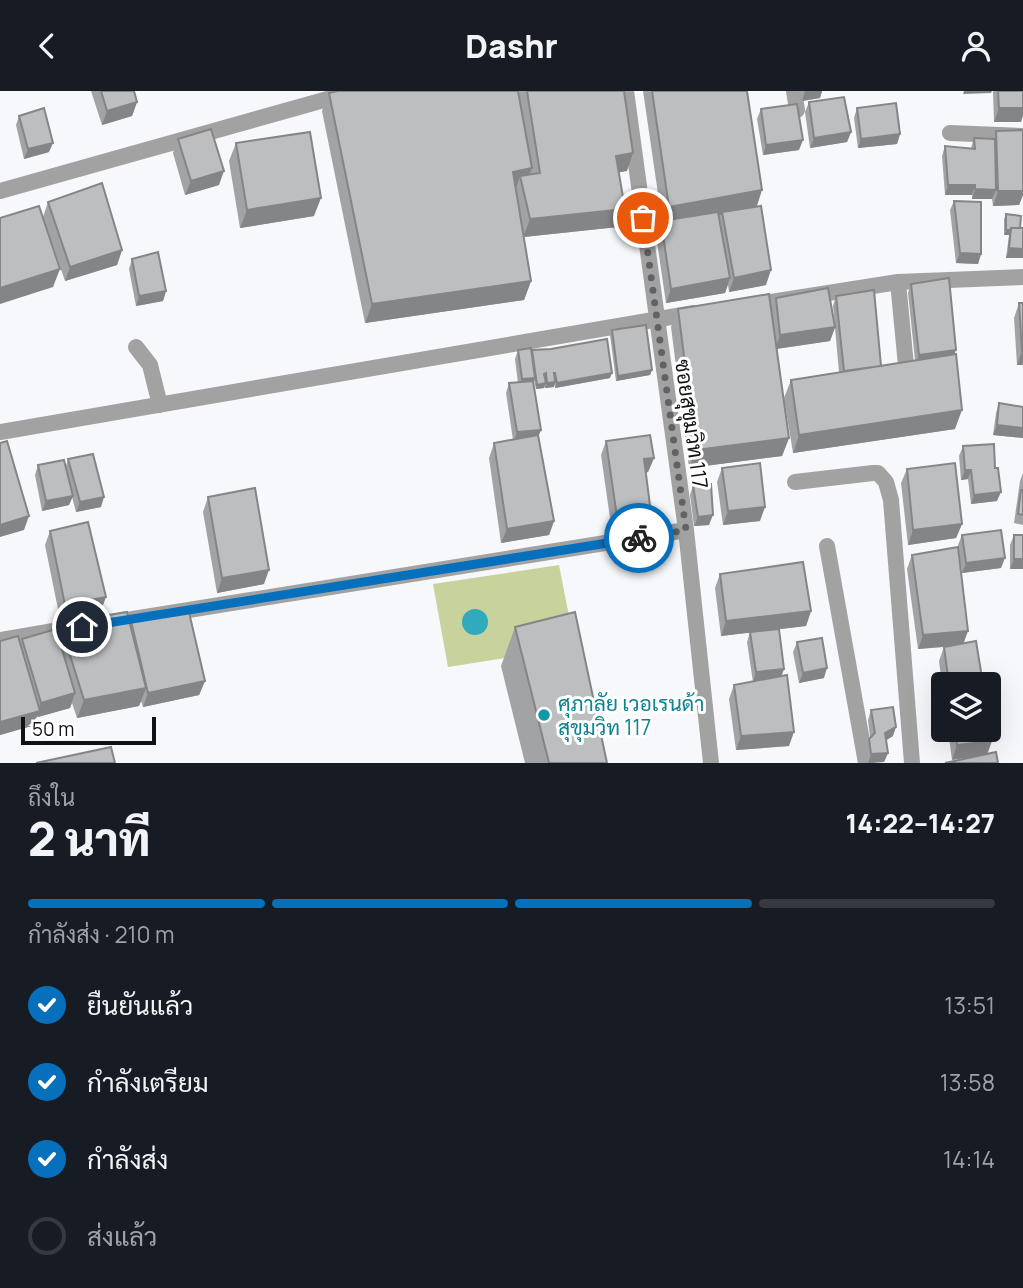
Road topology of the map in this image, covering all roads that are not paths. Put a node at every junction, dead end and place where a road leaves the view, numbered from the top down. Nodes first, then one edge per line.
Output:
1 (356, 91) edge
2 (626, 91) edge
3 (794, 91) edge
4 (797, 110) edge
5 (950, 133) dead end
6 (1023, 136) edge
7 (0, 191) edge
8 (1023, 277) edge
9 (898, 282) junction
10 (737, 307) edge
11 (710, 311) edge
12 (657, 319) junction
13 (136, 347) dead end
14 (907, 376) edge
15 (160, 405) junction
16 (0, 432) edge
17 (795, 482) dead end
18 (686, 530) junction
19 (827, 546) dead end
20 (0, 640) edge
21 (711, 763) edge
22 (866, 763) edge
23 (912, 763) edge

1 - 7 street
2 - 12 street, ซอยสุขุมวิท 117
3 - 4 street
5 - 6 street
8 - 9 street
9 - 10 street
9 - 14 street
11 - 12 street
12 - 15 street
12 - 18 street, ซอยสุขุมวิท 117
13 - 15 street
15 - 16 street
17 - 23 street
18 - 20 street
18 - 21 street, ซอยสุขุมวิท 117
19 - 22 street

